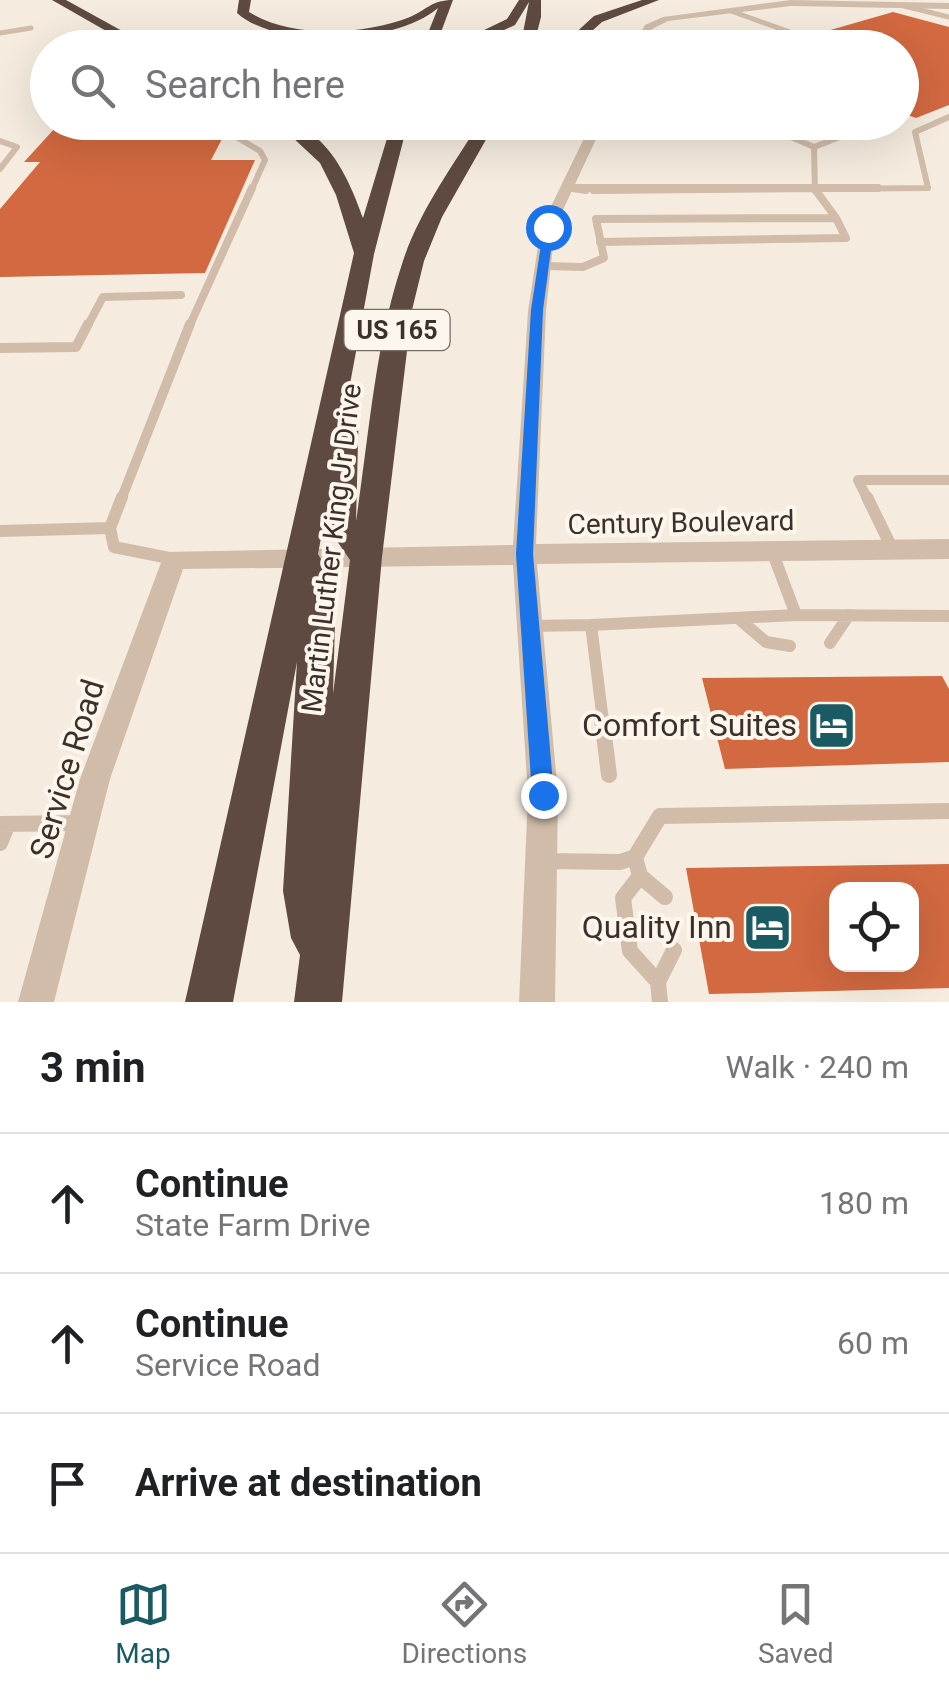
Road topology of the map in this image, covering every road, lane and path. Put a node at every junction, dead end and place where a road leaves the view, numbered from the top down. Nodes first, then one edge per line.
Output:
1 (58, 0) edge
2 (245, 0) edge
3 (444, 0) edge
4 (525, 0) edge
5 (535, 0) edge
6 (652, 0) edge
7 (896, 4) junction
8 (731, 11) junction
9 (949, 12) edge
10 (578, 14) dead end
11 (32, 28) dead end
12 (115, 30) edge
13 (301, 30) edge
14 (334, 30) edge
15 (434, 30) edge
16 (493, 30) edge
17 (531, 30) edge
18 (571, 30) edge
19 (585, 30) edge
20 (646, 30) edge
21 (785, 30) edge
22 (0, 33) edge
23 (949, 118) edge
24 (919, 131) edge
25 (241, 140) edge
26 (307, 140) edge
27 (394, 140) edge
28 (479, 140) edge
29 (484, 140) edge
30 (589, 140) edge
31 (798, 140) edge
32 (832, 140) edge
33 (918, 140) edge
34 (0, 141) edge
35 (814, 147) junction
36 (471, 155) junction
37 (0, 169) edge
38 (566, 188) junction
39 (814, 189) junction
40 (836, 218) junction
41 (600, 242) junction
42 (364, 254) junction
43 (543, 266) junction
44 (182, 296) dead end
45 (345, 342) junction
46 (0, 348) edge
47 (949, 480) edge
48 (110, 528) junction
49 (0, 530) edge
50 (949, 549) edge
51 (893, 550) junction
52 (772, 551) junction
53 (524, 554) junction
54 (366, 556) junction
55 (302, 557) junction
56 (174, 559) junction
57 (796, 615) junction
58 (849, 615) junction
59 (949, 616) edge
60 (738, 618) junction
61 (591, 625) junction
62 (530, 626) junction
63 (830, 643) dead end
64 (790, 646) dead end
65 (609, 775) dead end
66 (949, 810) edge
67 (85, 823) junction
68 (4, 824) edge
69 (0, 842) edge
70 (635, 856) junction
71 (541, 861) junction
72 (640, 876) junction
73 (665, 897) dead end
74 (674, 950) dead end
75 (319, 990) edge
76 (659, 992) edge
77 (36, 1002) edge
78 (208, 1002) edge
79 (537, 1002) edge

1 - 12 highway
2 - 13 highway
3 - 14 highway
3 - 15 highway
4 - 16 highway
5 - 17 highway
6 - 19 highway
7 - 8 street
7 - 9 street
7 - 9 lane
8 - 20 street
8 - 21 lane
10 - 18 highway
11 - 22 lane
23 - 24 lane
25 - 48 lane
26 - 42 highway
27 - 42 highway, Martin Luther King Jr Drive / US 165
28 - 36 highway, Martin Luther King Jr Drive / US 165
29 - 36 highway
30 - 38 street
31 - 35 lane
32 - 35 lane
33 - 39 lane
34 - 37 lane
35 - 39 lane
36 - 54 highway, Martin Luther King Jr Drive / US 165
38 - 39 lane
38 - 43 street
39 - 40 lane
40 - 41 lane
40 - 41 lane
41 - 43 lane
42 - 45 highway, Martin Luther King Jr Drive / US 165
43 - 53 street
44 - 46 lane
45 - 54 highway
45 - 55 highway, Martin Luther King Jr Drive / US 165
47 - 51 lane
48 - 49 lane
48 - 56 lane
50 - 51 street, Century Boulevard
51 - 52 street, Century Boulevard
52 - 53 street, Century Boulevard
52 - 57 lane
53 - 54 street, Century Boulevard
53 - 62 street
54 - 55 street, Century Boulevard
54 - 75 highway, Martin Luther King Jr Drive / US 165
55 - 56 street, Century Boulevard
55 - 75 highway
55 - 78 highway, Martin Luther King Jr Drive / US 165
56 - 67 street, Service Road
57 - 58 lane
57 - 60 lane
58 - 59 lane
58 - 63 lane
60 - 61 lane
60 - 64 lane
61 - 62 lane
61 - 65 lane
62 - 71 street
66 - 70 lane
67 - 68 lane
67 - 77 street, Service Road
68 - 69 lane
70 - 71 lane
70 - 72 lane
71 - 79 street
72 - 73 lane
72 - 76 lane
74 - 76 lane

